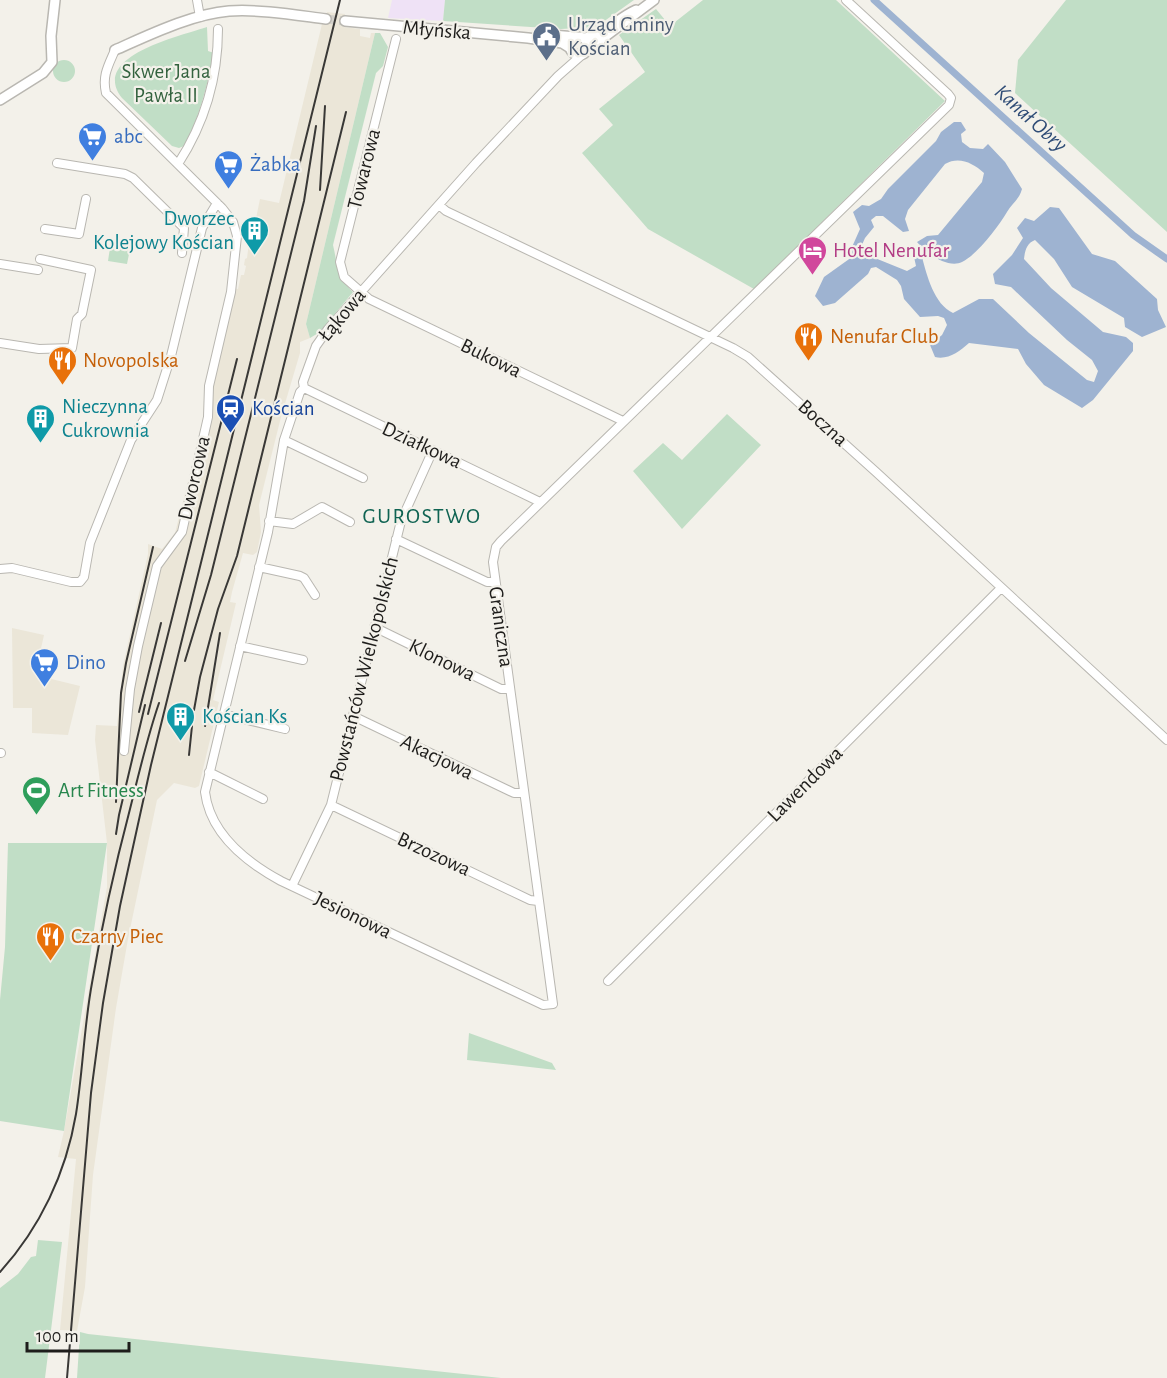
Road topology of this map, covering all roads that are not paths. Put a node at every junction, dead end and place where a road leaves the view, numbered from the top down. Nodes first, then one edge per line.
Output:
1 (55, 0) edge
2 (197, 0) edge
3 (846, 0) edge
4 (650, 3) edge
5 (200, 17) junction
6 (326, 19) tunnel mouth
7 (345, 21) tunnel mouth
8 (218, 29) dead end
9 (528, 38) junction
10 (580, 38) junction
11 (396, 39) dead end
12 (571, 49) junction
13 (115, 50) joint
14 (585, 52) junction
15 (569, 66) junction
16 (0, 100) edge
17 (57, 163) dead end
18 (178, 164) junction
19 (86, 198) dead end
20 (217, 203) junction
21 (439, 205) junction
22 (45, 229) dead end
23 (182, 253) dead end
24 (40, 259) dead end
25 (0, 264) edge
26 (38, 270) dead end
27 (361, 292) junction
28 (709, 337) junction
29 (0, 343) edge
30 (304, 388) junction
31 (623, 421) junction
32 (284, 440) junction
33 (433, 450) junction
34 (363, 478) dead end
35 (540, 502) junction
36 (269, 521) junction
37 (350, 522) dead end
38 (396, 539) junction
39 (260, 567) junction
40 (0, 569) edge
41 (495, 582) junction
42 (1002, 588) junction
43 (315, 595) dead end
44 (374, 627) junction
45 (240, 646) junction
46 (303, 660) dead end
47 (510, 689) junction
48 (223, 714) junction
49 (352, 716) junction
50 (285, 729) dead end
51 (1167, 740) edge
52 (124, 751) dead end
53 (209, 772) junction
54 (523, 793) junction
55 (263, 799) dead end
56 (331, 805) junction
57 (292, 886) junction
58 (538, 901) junction
59 (608, 981) dead end
60 (553, 1004) joint

1 - 16 street
2 - 5 street
3 - 28 street, Graniczna
4 - 10 street, Łąkowa
4 - 14 street, Łąkowa
5 - 6 street
5 - 13 street
7 - 9 street, Młyńska
8 - 18 street
9 - 10 street, Młyńska
9 - 12 street, Młyńska
10 - 12 street
10 - 14 street
11 - 27 street, Towarowa
12 - 14 street
12 - 15 street
13 - 18 street, Dworcowa
14 - 15 street, Łąkowa
15 - 21 street, Łąkowa
17 - 23 street
18 - 20 street, Dworcowa
19 - 22 street
20 - 40 street
20 - 52 street, Dworcowa
21 - 27 street, Łąkowa
21 - 28 street, Boczna
24 - 29 street
25 - 26 street
27 - 30 street, Łąkowa
27 - 31 street, Bukowa
28 - 31 street, Graniczna
28 - 42 street, Boczna
30 - 32 street, Łąkowa
30 - 33 street, Działkowa
31 - 35 street, Graniczna
32 - 34 street
32 - 36 street, Łąkowa
33 - 35 street, Działkowa
33 - 38 street, Powstańców Wielkopolskich
35 - 41 street, Graniczna
36 - 37 street
36 - 39 street, Łąkowa
38 - 41 street
38 - 44 street, Powstańców Wielkopolskich
39 - 43 street
39 - 45 street, Łąkowa
41 - 47 street, Graniczna
42 - 51 street, Boczna
42 - 59 street, Lawendowa
44 - 47 street, Klonowa
44 - 49 street, Powstańców Wielkopolskich
45 - 46 street
45 - 48 street, Łąkowa
47 - 54 street, Graniczna
48 - 50 street
48 - 53 street, Łąkowa
49 - 54 street, Akacjowa
49 - 56 street, Powstańców Wielkopolskich
53 - 55 street
53 - 57 street, Jesionowa
54 - 58 street, Graniczna
56 - 57 street, Powstańców Wielkopolskich
56 - 58 street, Brzozowa
57 - 60 street, Jesionowa
58 - 60 street, Graniczna

